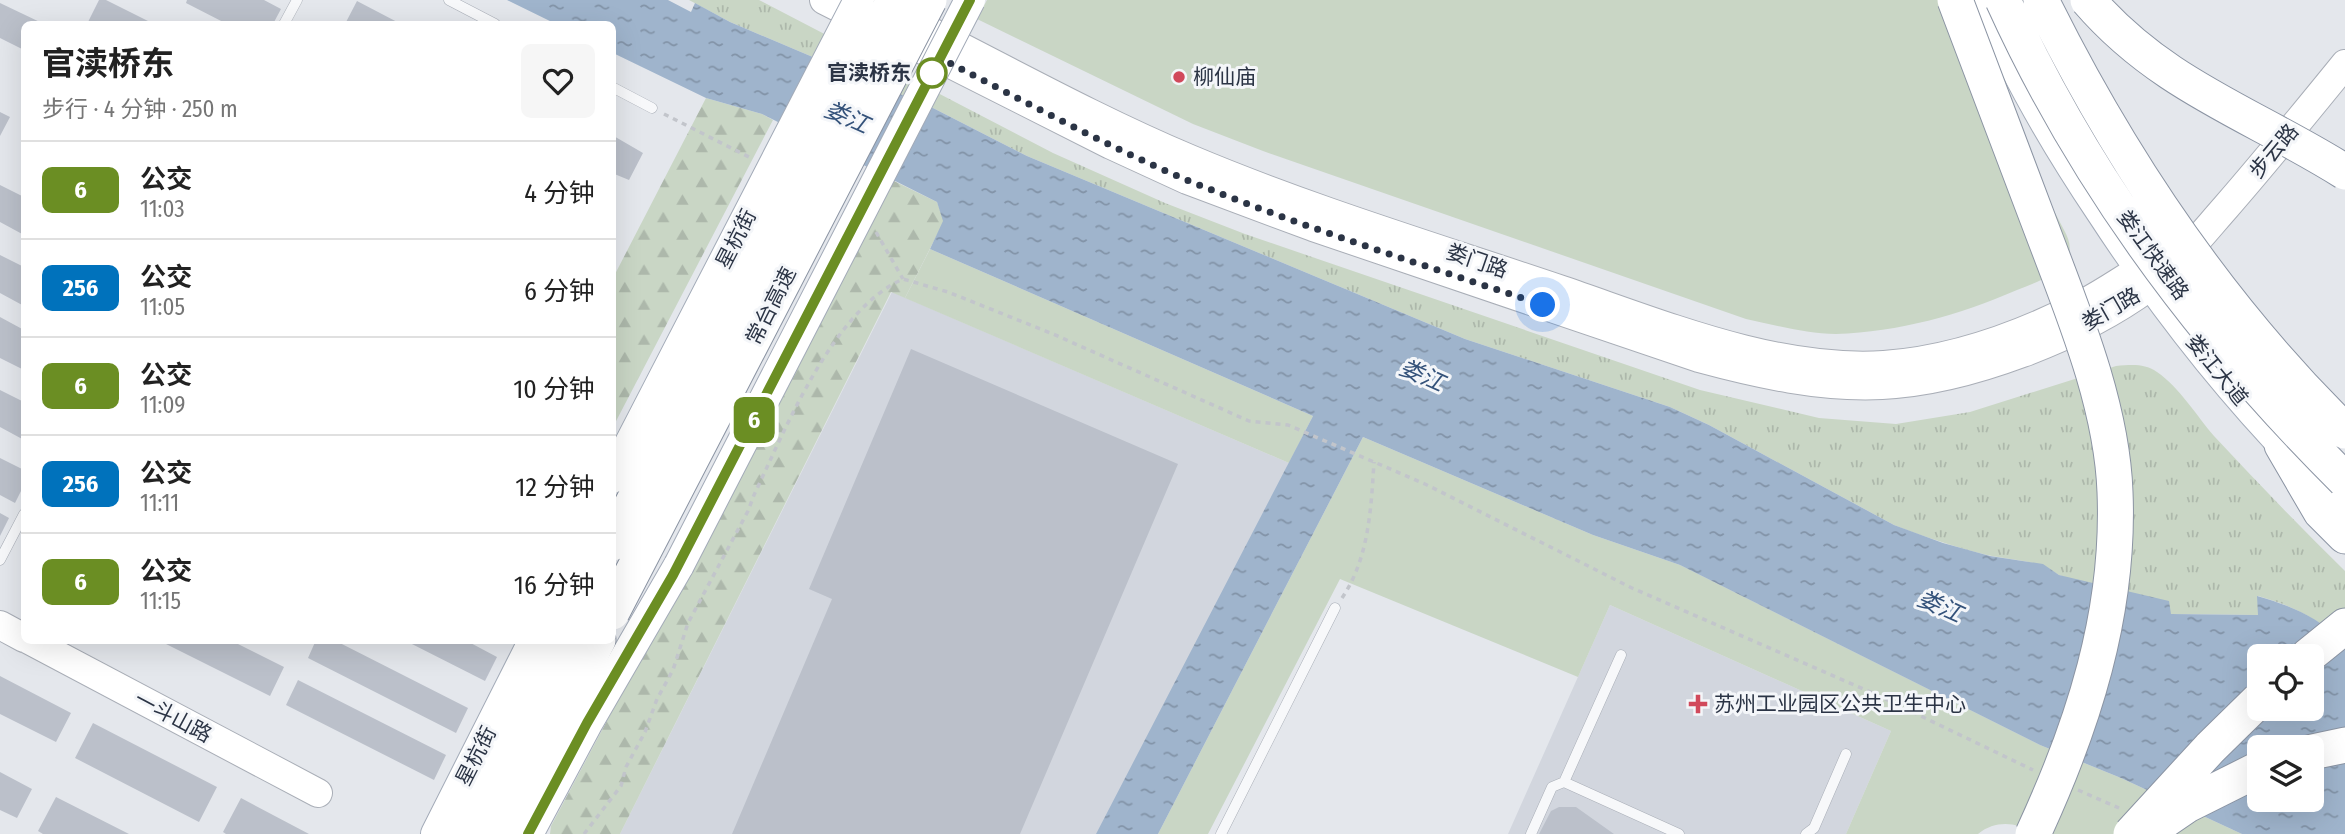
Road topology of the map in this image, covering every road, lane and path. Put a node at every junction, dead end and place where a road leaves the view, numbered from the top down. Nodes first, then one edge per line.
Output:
1 (297, 0) edge
2 (449, 0) edge
3 (824, 0) edge
4 (859, 0) edge
5 (869, 0) edge
6 (894, 0) edge
7 (929, 0) edge
8 (970, 0) edge
9 (1955, 0) edge
10 (1983, 0) edge
11 (2003, 0) edge
12 (2040, 0) edge
13 (2059, 0) edge
14 (2088, 0) edge
15 (286, 21) edge
16 (489, 21) edge
17 (2345, 64) edge
18 (616, 89) edge
19 (652, 108) dead end
20 (2345, 172) edge
21 (2200, 237) junction
22 (2145, 277) junction
23 (2345, 409) edge
24 (2345, 431) edge
25 (2282, 444) junction
26 (1374, 462) junction
27 (616, 470) edge
28 (2345, 480) edge
29 (2345, 507) edge
30 (21, 520) edge
31 (616, 535) edge
32 (2345, 536) edge
33 (0, 560) edge
34 (616, 604) edge
35 (1335, 608) joint
36 (0, 625) edge
37 (2345, 626) edge
38 (21, 636) edge
39 (37, 644) edge
40 (532, 644) edge
41 (560, 644) edge
42 (596, 644) edge
43 (2323, 644) edge
44 (1621, 655) dead end
45 (2247, 712) edge
46 (2345, 745) edge
47 (2324, 749) edge
48 (1846, 754) dead end
49 (2043, 774) dead end
50 (2247, 775) edge
51 (1564, 782) junction
52 (2067, 785) dead end
53 (318, 793) dead end
54 (2136, 827) edge
55 (436, 834) edge
56 (462, 834) edge
57 (498, 834) edge
58 (528, 834) edge
59 (584, 834) edge
60 (1221, 834) edge
61 (1531, 834) edge
62 (1679, 834) edge
63 (1806, 834) edge
64 (2033, 834) edge

1 - 15 lane
2 - 16 lane
3 - 22 main road, 娄门路
4 - 27 main road, 星杭街, bridge
5 - 22 main road, 娄门路
6 - 31 highway, 常台高速, bridge
7 - 34 highway, 常台高速, bridge
8 - 58 main road, bridge
9 - 64 highway, bridge
10 - 22 main road, 娄江大道
11 - 28 highway, 娄江快速路, bridge
12 - 24 highway, 娄江快速路, bridge
13 - 21 main road
14 - 20 highway, bridge
17 - 21 main road, 步云路
18 - 19 lane
21 - 22 main road, 娄门路
21 - 23 main road
22 - 25 main road, 娄江大道
25 - 29 main road, 娄江大道
25 - 32 highway
26 - 35 path
26 - 49 path
26 - 59 path
30 - 33 lane
35 - 60 lane
36 - 38 main road
37 - 43 highway
39 - 53 main road, 一斗山路
40 - 55 main road, 星杭街
41 - 56 highway
42 - 57 highway
44 - 51 lane
45 - 54 highway, bridge
46 - 47 highway
48 - 63 lane
50 - 54 highway, bridge
51 - 61 lane
51 - 62 lane
52 - 54 path

